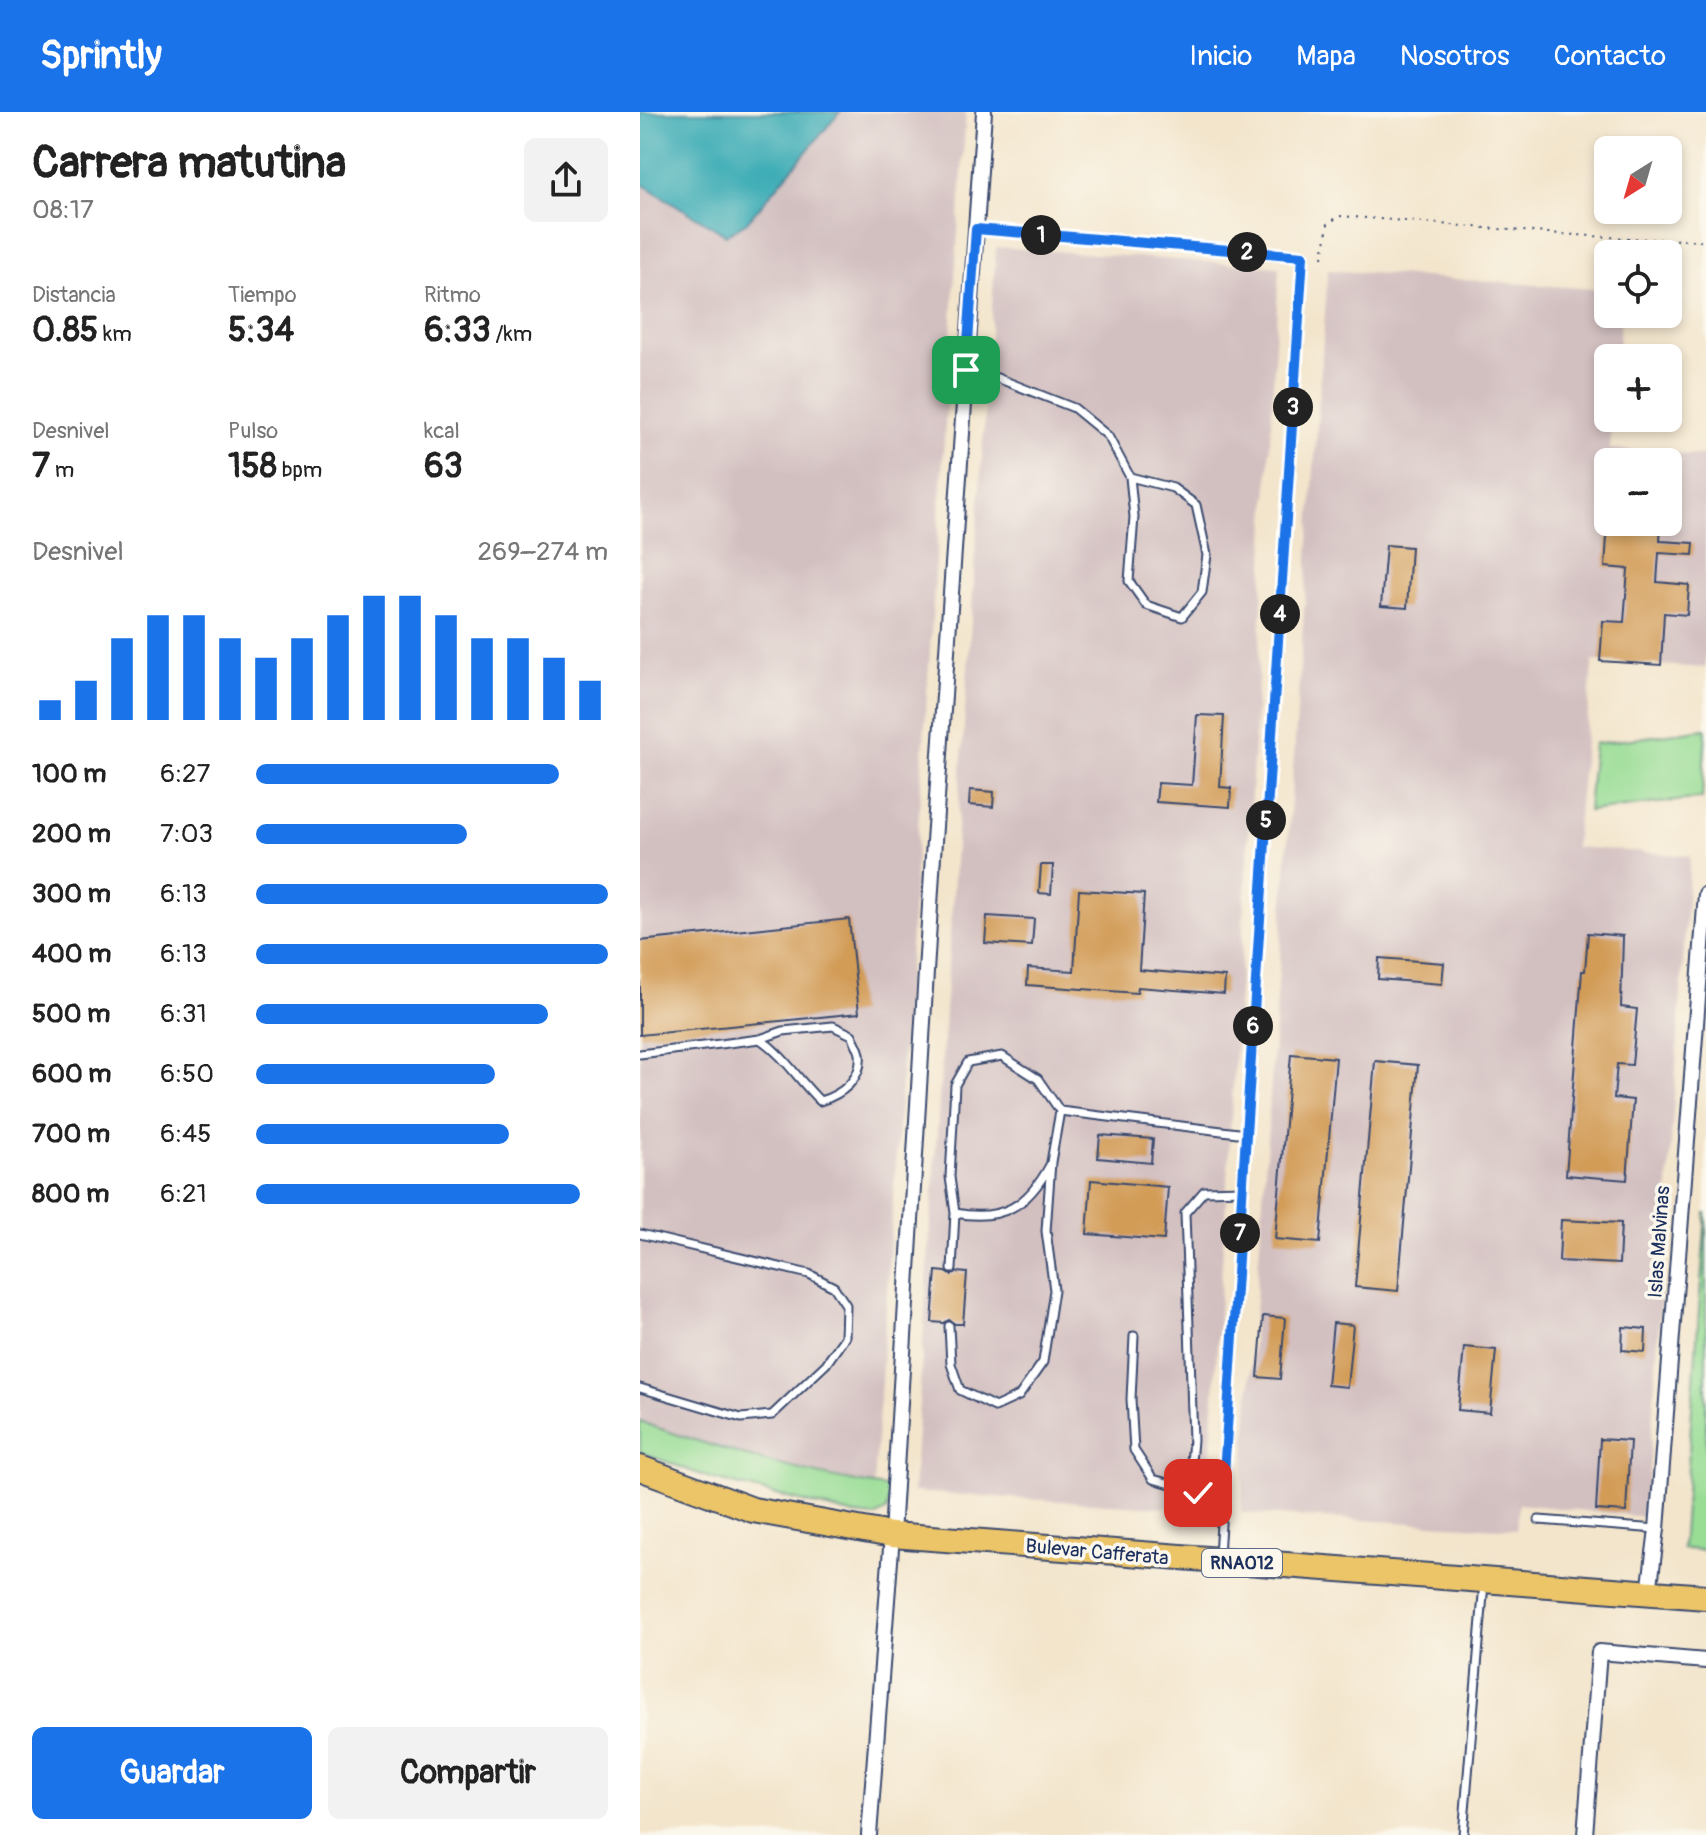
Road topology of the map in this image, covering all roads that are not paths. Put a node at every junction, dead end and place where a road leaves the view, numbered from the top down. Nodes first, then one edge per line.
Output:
1 (984, 112) edge
2 (976, 229) junction
3 (966, 370) junction
4 (1130, 477) junction
5 (1706, 894) edge
6 (760, 1039) junction
7 (640, 1054) edge
8 (1060, 1111) junction
9 (1246, 1134) junction
10 (1051, 1162) junction
11 (1243, 1190) junction
12 (955, 1213) junction
13 (640, 1234) edge
14 (952, 1269) dead end
15 (949, 1326) dead end
16 (1134, 1336) dead end
17 (640, 1388) edge
18 (640, 1468) edge
19 (1190, 1474) junction
20 (1222, 1505) junction
21 (1539, 1520) dead end
22 (1657, 1529) junction
23 (892, 1535) junction
24 (1219, 1561) junction
25 (1484, 1581) junction
26 (1649, 1593) junction
27 (1706, 1597) edge
28 (1706, 1661) edge
29 (869, 1835) edge
30 (1463, 1835) edge
31 (1585, 1835) edge

1 - 2 street
2 - 3 street
2 - 9 lane
3 - 4 lane
3 - 23 street
4 - 4 lane
5 - 22 street, Islas Malvinas
6 - 6 lane
6 - 7 lane
8 - 9 lane
8 - 10 lane
8 - 12 lane
9 - 11 lane
10 - 12 lane
10 - 15 lane
11 - 19 lane
11 - 20 lane
12 - 14 lane
13 - 17 lane
16 - 19 lane
18 - 23 highway, Bulevar Cafferata / RNA012
19 - 20 lane
20 - 24 lane
21 - 22 lane
22 - 26 street, Islas Malvinas
23 - 24 highway, Bulevar Cafferata / RNA012
23 - 29 street
24 - 25 highway, Bulevar Cafferata / RNA012
25 - 26 highway, Bulevar Cafferata / RNA012
25 - 30 lane
26 - 27 highway, Bulevar Cafferata / RNA012
28 - 31 street

